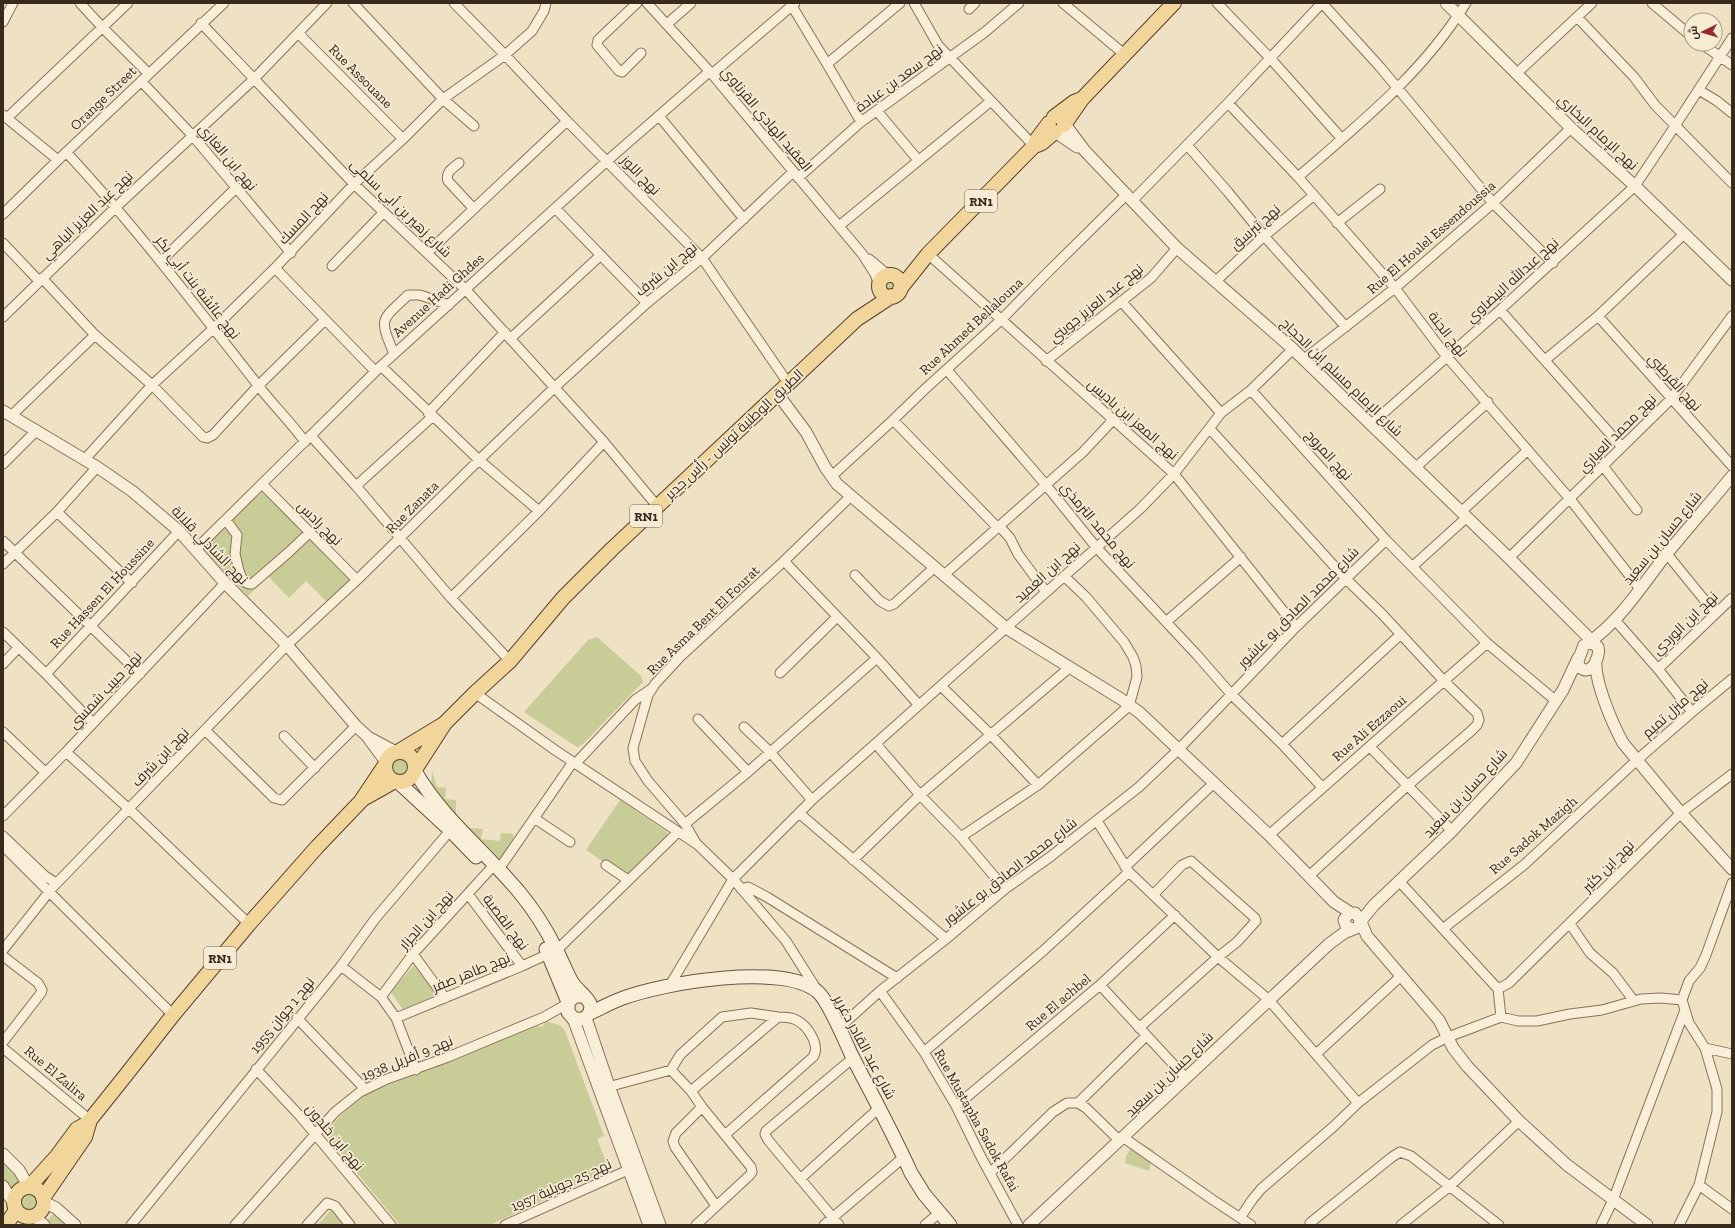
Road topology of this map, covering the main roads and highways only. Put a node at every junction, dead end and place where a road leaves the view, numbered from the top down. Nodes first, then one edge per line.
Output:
1 (1174, 3) edge
2 (928, 254) junction
3 (884, 280) junction
4 (896, 293) junction
5 (857, 319) junction
6 (445, 723) junction
7 (398, 752) junction
8 (386, 763) junction
9 (416, 769) junction
10 (397, 782) junction
11 (361, 800) junction
12 (453, 827) junction
13 (553, 952) junction
14 (586, 998) junction
15 (623, 998) junction
16 (576, 1012) junction
17 (89, 1122) junction
18 (29, 1187) junction
19 (44, 1200) junction
20 (26, 1216) edge
21 (6, 1225) edge
22 (950, 1225) edge

1 - 2 main road, الطريق الوطنية تونس - رأس جدير / RN1
2 - 3 main road, الطريق الوطنية تونس - رأس جدير / RN1
2 - 4 main road, الطريق الوطنية تونس - رأس جدير / RN1
3 - 4 main road
3 - 4 main road
3 - 5 main road, الطريق الوطنية تونس - رأس جدير / RN1
4 - 5 main road, الطريق الوطنية تونس - رأس جدير / RN1
5 - 6 main road, الطريق الوطنية تونس - رأس جدير / RN1
6 - 7 main road, الطريق الوطنية تونس - رأس جدير / RN1
6 - 9 main road, الطريق الوطنية تونس - رأس جدير / RN1
7 - 8 main road, RN1
7 - 9 main road
8 - 10 main road
8 - 11 main road, RN1
9 - 10 main road, RN1
9 - 12 main road
10 - 11 main road, RN1
10 - 12 main road
11 - 17 main road, RN1
12 - 13 main road
13 - 14 main road
13 - 16 main road
14 - 15 main road, شارع عبد القادر دغرير
14 - 16 main road
14 - 16 main road, شارع عبد القادر دغرير
15 - 16 main road, شارع عبد القادر دغرير
15 - 22 main road, شارع عبد القادر دغرير
17 - 18 main road, RN1
17 - 19 main road, RN1
18 - 19 main road
18 - 20 main road, RN1
19 - 20 main road, RN1
20 - 21 main road, RN1

